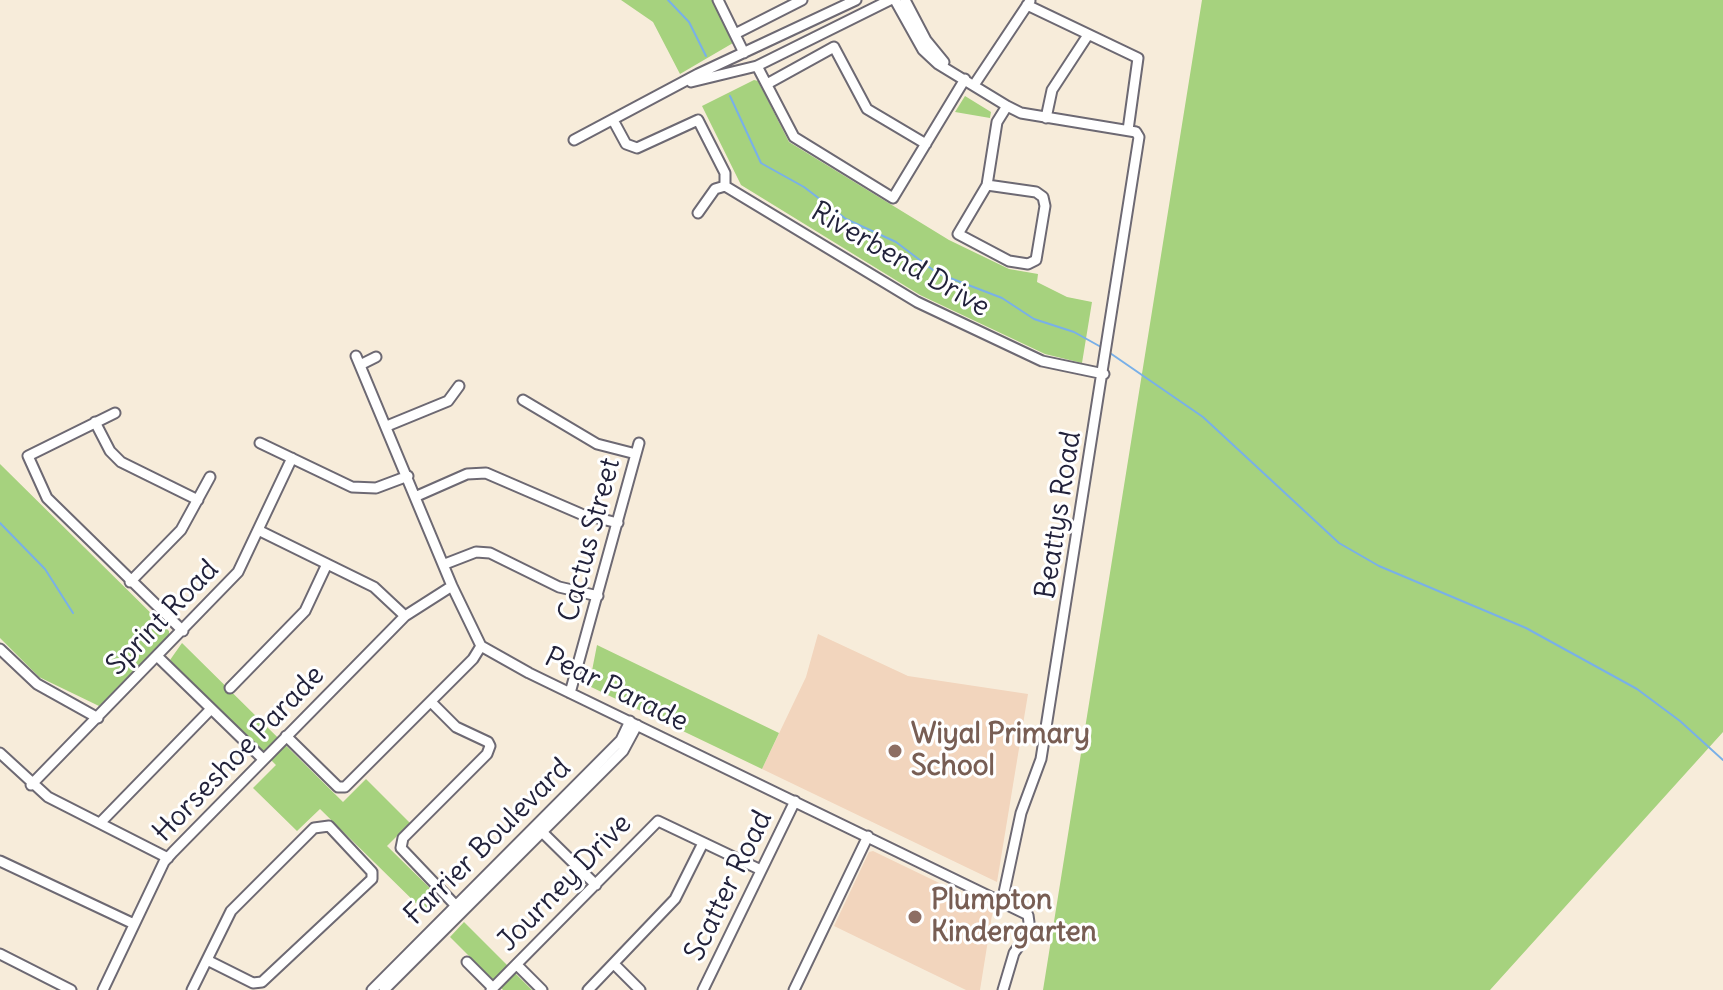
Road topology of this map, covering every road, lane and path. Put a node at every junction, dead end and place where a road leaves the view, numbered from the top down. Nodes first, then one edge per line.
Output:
1 (718, 0) edge
2 (802, 0) edge
3 (856, 0) edge
4 (893, 0) edge
5 (905, 0) edge
6 (1029, 3) edge
7 (735, 34) junction
8 (1088, 35) junction
9 (744, 53) junction
10 (757, 66) junction
11 (955, 73) junction
12 (674, 74) dead end
13 (970, 82) junction
14 (767, 84) junction
15 (680, 85) junction
16 (1007, 106) junction
17 (1046, 118) junction
18 (613, 120) junction
19 (1132, 131) junction
20 (574, 140) dead end
21 (926, 144) junction
22 (987, 185) junction
23 (725, 186) junction
24 (698, 213) dead end
25 (376, 357) dead end
26 (1104, 374) junction
27 (459, 386) dead end
28 (523, 400) dead end
29 (115, 413) dead end
30 (95, 422) junction
31 (387, 426) junction
32 (284, 441) dead end
33 (260, 443) dead end
34 (639, 443) dead end
35 (279, 451) junction
36 (636, 454) junction
37 (292, 458) junction
38 (408, 476) junction
39 (210, 477) dead end
40 (417, 496) junction
41 (198, 500) junction
42 (618, 523) junction
43 (258, 530) junction
44 (327, 564) junction
45 (445, 564) junction
46 (130, 582) junction
47 (452, 586) junction
48 (598, 596) junction
49 (405, 616) junction
50 (183, 631) junction
51 (481, 646) junction
52 (0, 649) edge
53 (158, 657) junction
54 (230, 688) dead end
55 (570, 693) junction
56 (431, 702) junction
57 (211, 709) junction
58 (98, 718) junction
59 (633, 723) junction
60 (286, 736) junction
61 (3, 757) edge
62 (263, 759) junction
63 (0, 772) edge
64 (31, 785) junction
65 (795, 801) junction
66 (100, 823) junction
67 (540, 830) junction
68 (868, 836) junction
69 (703, 843) junction
70 (168, 858) junction
71 (0, 861) edge
72 (761, 870) junction
73 (596, 885) junction
74 (1002, 902) junction
75 (459, 908) junction
76 (134, 924) junction
77 (0, 954) edge
78 (207, 960) junction
79 (467, 962) dead end
80 (614, 964) junction
81 (517, 965) junction
82 (492, 989) edge
83 (71, 990) edge
84 (103, 990) edge
85 (192, 990) edge
86 (372, 990) edge
87 (384, 990) edge
88 (542, 990) edge
89 (588, 990) edge
90 (640, 990) edge
91 (703, 990) edge
92 (794, 990) edge
93 (1003, 990) edge

1 - 7 street
2 - 7 street
3 - 9 street
4 - 10 street
4 - 11 street
5 - 11 street
6 - 8 street
6 - 13 street
7 - 9 street
8 - 17 street
8 - 19 street, Beattys Road
9 - 15 street
10 - 14 street
10 - 15 street
11 - 13 street
12 - 15 street
13 - 16 street
13 - 21 street
14 - 21 street
14 - 21 street
15 - 18 street
16 - 17 street
16 - 22 street
17 - 19 street
18 - 20 street
18 - 23 street
19 - 26 street, Beattys Road
22 - 22 street
23 - 24 street
23 - 26 street, Riverbend Drive
25 - 31 street
26 - 74 street, Beattys Road
27 - 31 street
28 - 36 street
29 - 30 street
30 - 41 street
30 - 46 street
31 - 38 street
32 - 35 street
33 - 35 street
34 - 36 street, Cactus Street
35 - 37 street
36 - 42 street, Cactus Street
37 - 38 street
37 - 43 street, Sprint Road
38 - 40 street
39 - 41 street
40 - 42 street
40 - 45 street
41 - 46 street
42 - 48 street, Cactus Street
43 - 44 street
43 - 50 street, Sprint Road
44 - 49 street
44 - 54 street
45 - 47 street
45 - 48 street
46 - 50 street
47 - 49 street, Horseshoe Parade
47 - 51 street
48 - 55 street, Cactus Street
49 - 60 street, Horseshoe Parade
50 - 53 street, Sprint Road
51 - 55 street, Pear Parade
51 - 56 street
52 - 58 street
53 - 57 street
53 - 58 street, Sprint Road
55 - 59 street, Pear Parade
56 - 60 street
56 - 75 street
57 - 62 street
57 - 66 street
58 - 64 street, Sprint Road
59 - 65 street, Pear Parade
59 - 67 street, Farrier Boulevard
60 - 62 street, Horseshoe Parade
61 - 63 street
61 - 64 street
62 - 70 street, Horseshoe Parade
64 - 66 street
65 - 68 street, Pear Parade
65 - 72 street, Scatter Road
66 - 70 street
67 - 73 street
67 - 75 street, Farrier Boulevard
68 - 74 street, Pear Parade
68 - 92 street
69 - 72 street, Journey Drive
69 - 73 street, Journey Drive
69 - 80 street
70 - 76 street, Horseshoe Parade
71 - 76 street
72 - 91 street, Scatter Road
73 - 81 street, Journey Drive
74 - 93 street, Pear Parade
75 - 86 street, Farrier Boulevard
75 - 87 street, Farrier Boulevard
76 - 84 street, Horseshoe Parade
77 - 83 street
78 - 78 street
78 - 85 street
79 - 82 street
80 - 89 street
80 - 90 street
81 - 82 street, Journey Drive
81 - 88 street

